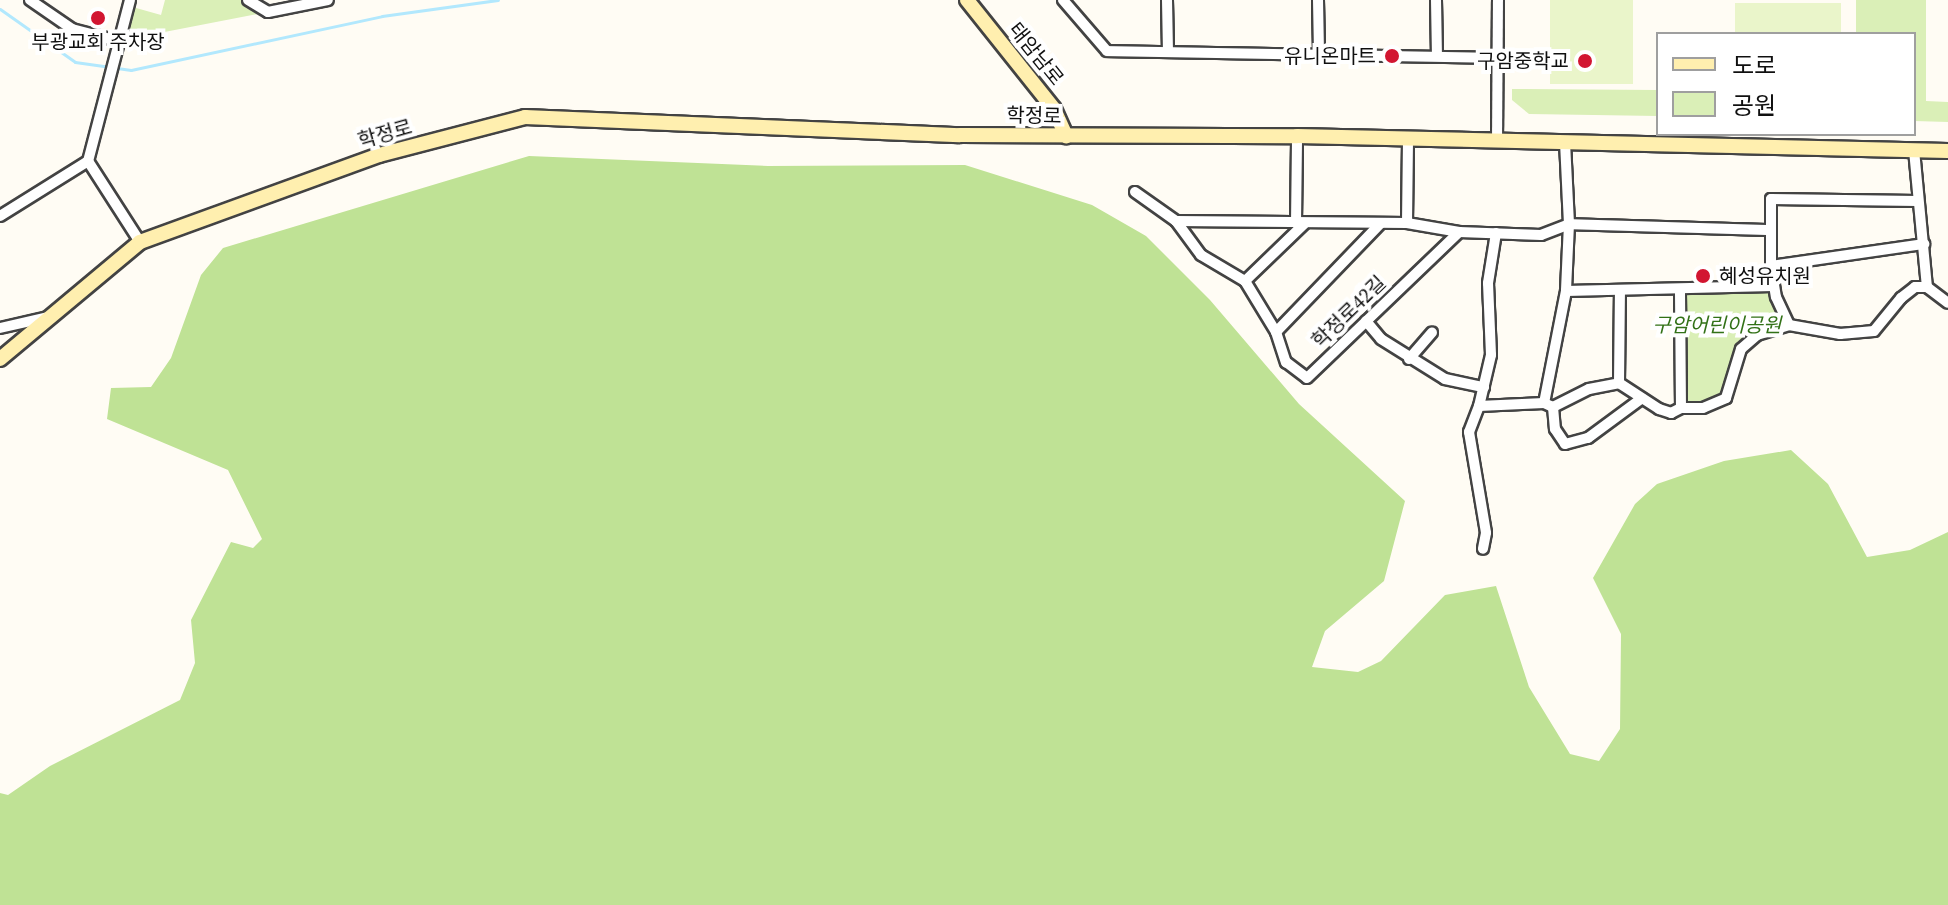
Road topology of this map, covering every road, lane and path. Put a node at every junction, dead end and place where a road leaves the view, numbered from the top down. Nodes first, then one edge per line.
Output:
1 (30, 0) edge
2 (130, 0) edge
3 (248, 0) edge
4 (328, 0) edge
5 (967, 0) edge
6 (1063, 0) edge
7 (1167, 0) edge
8 (1318, 0) edge
9 (1436, 0) edge
10 (1498, 0) edge
11 (118, 41) junction
12 (1168, 52) junction
13 (1319, 54) junction
14 (1437, 56) junction
15 (1497, 58) junction
16 (1066, 136) junction
17 (1297, 136) junction
18 (1408, 138) junction
19 (1497, 141) junction
20 (1565, 143) junction
21 (1914, 150) junction
22 (1948, 151) edge
23 (88, 161) junction
24 (1135, 192) dead end
25 (1917, 201) junction
26 (0, 216) edge
27 (1176, 221) junction
28 (1300, 223) junction
29 (1381, 223) junction
30 (1407, 223) junction
31 (1569, 224) junction
32 (1770, 230) junction
33 (1459, 232) junction
34 (1496, 233) junction
35 (140, 242) junction
36 (1924, 244) junction
37 (1771, 266) junction
38 (1245, 281) junction
39 (1773, 286) junction
40 (1927, 287) junction
41 (1620, 290) junction
42 (1566, 291) junction
43 (1680, 291) junction
44 (1948, 303) edge
45 (55, 316) junction
46 (1366, 321) junction
47 (1789, 325) junction
48 (0, 328) edge
49 (1276, 332) junction
50 (1432, 333) dead end
51 (0, 359) edge
52 (1409, 359) junction
53 (1619, 383) junction
54 (1484, 387) junction
55 (1642, 398) junction
56 (1548, 405) junction
57 (1479, 406) junction
58 (1681, 408) junction
59 (1483, 549) dead end

1 - 11 street
2 - 11 street
3 - 4 street
5 - 16 main road, 태암남로
6 - 12 street
7 - 12 street
8 - 13 street
9 - 14 street
10 - 15 street
11 - 23 street
12 - 13 street
13 - 14 street
14 - 15 street
15 - 19 street
16 - 17 main road, 학정로
16 - 35 main road, 학정로
17 - 18 main road, 학정로
17 - 28 street
18 - 19 main road, 학정로
18 - 30 street
19 - 20 main road, 학정로
20 - 21 main road, 학정로
20 - 31 street
21 - 22 main road, 학정로
21 - 25 street
23 - 26 street
23 - 35 street
24 - 27 street, 학정로42길
25 - 32 street
25 - 36 street
27 - 28 street
27 - 38 street, 학정로42길
28 - 29 street
28 - 38 street
29 - 30 street
29 - 49 street, 학정로42길
30 - 33 street
31 - 32 street
31 - 34 street
31 - 42 street
32 - 37 street
33 - 34 street
33 - 46 street, 학정로42길
34 - 54 street
35 - 45 main road, 학정로
36 - 37 street
36 - 40 street
37 - 39 street
38 - 49 street, 학정로42길
39 - 43 street
39 - 47 street
40 - 44 street
40 - 47 street
41 - 42 street
41 - 43 street
41 - 53 street
42 - 56 street
43 - 58 street
45 - 48 street
45 - 51 main road, 학정로
46 - 49 street, 학정로42길
46 - 52 street
47 - 58 street
50 - 52 street
52 - 54 street
53 - 55 street
53 - 56 street
54 - 57 street
55 - 56 street
55 - 58 street
56 - 57 street
57 - 59 street

